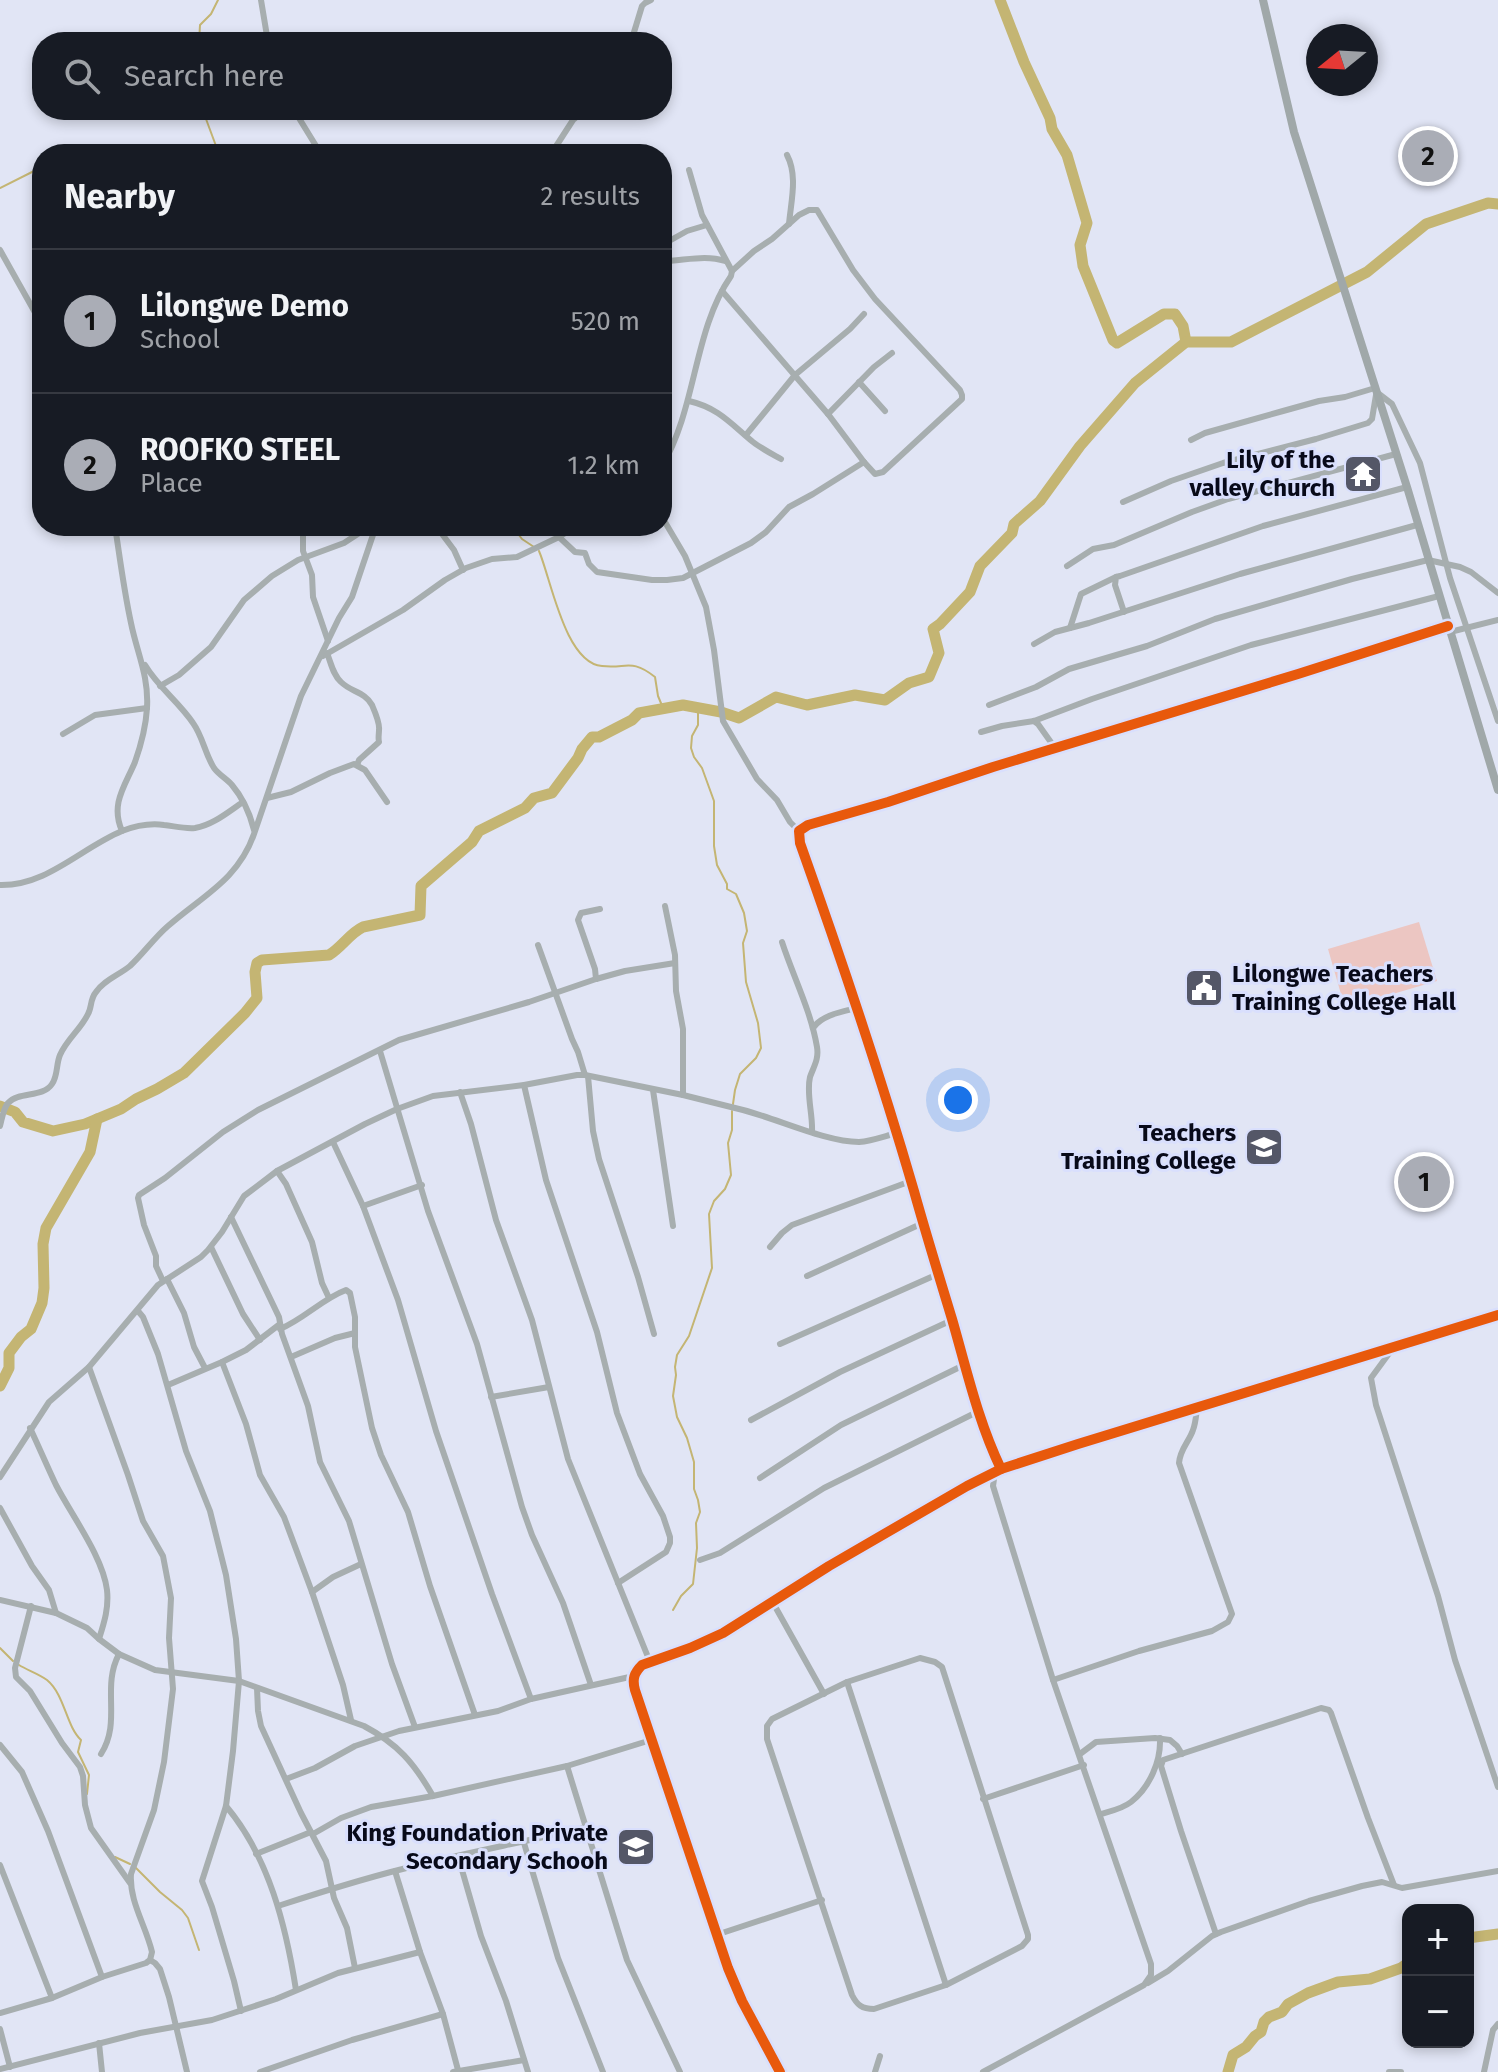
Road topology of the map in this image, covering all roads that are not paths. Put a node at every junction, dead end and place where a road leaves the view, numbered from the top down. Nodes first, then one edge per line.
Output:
1 (261, 0) edge
2 (651, 0) edge
3 (1263, 0) edge
4 (266, 32) edge
5 (634, 32) edge
6 (300, 120) edge
7 (573, 120) edge
8 (315, 144) edge
9 (557, 144) edge
10 (787, 155) dead end
11 (689, 170) dead end
12 (789, 224) junction
13 (707, 225) junction
14 (672, 239) edge
15 (0, 250) edge
16 (672, 260) edge
17 (727, 262) junction
18 (732, 271) junction
19 (722, 291) junction
20 (32, 307) edge
21 (864, 314) dead end
22 (892, 353) dead end
23 (795, 375) junction
24 (859, 382) junction
25 (1375, 390) junction
26 (689, 401) junction
27 (885, 411) dead end
28 (828, 414) junction
29 (746, 435) junction
30 (1191, 440) dead end
31 (672, 450) edge
32 (1396, 454) junction
33 (781, 459) dead end
34 (864, 462) junction
35 (1407, 487) junction
36 (1123, 502) dead end
37 (1417, 525) junction
38 (672, 534) edge
39 (117, 536) edge
40 (303, 536) edge
41 (356, 536) edge
42 (370, 536) edge
43 (444, 536) edge
44 (559, 537) joint
45 (305, 557) junction
46 (1428, 560) junction
47 (1447, 564) junction
48 (1067, 566) dead end
49 (463, 570) junction
50 (692, 572) junction
51 (1116, 577) junction
52 (1498, 593) edge
53 (1439, 596) junction
54 (1124, 612) junction
55 (1498, 620) edge
56 (1070, 628) junction
57 (1467, 628) junction
58 (1449, 629) junction
59 (328, 641) junction
60 (1034, 644) dead end
61 (327, 653) junction
62 (320, 659) junction
63 (143, 661) junction
64 (160, 686) junction
65 (989, 705) dead end
66 (147, 708) junction
67 (1034, 721) junction
68 (1498, 721) edge
69 (981, 732) dead end
70 (63, 734) dead end
71 (1055, 748) junction
72 (1486, 750) junction
73 (1496, 753) dead end
74 (357, 765) junction
75 (1498, 790) edge
76 (267, 798) junction
77 (243, 802) junction
78 (387, 802) dead end
79 (122, 831) junction
80 (799, 831) junction
81 (254, 834) junction
82 (0, 885) edge
83 (665, 906) dead end
84 (600, 909) dead end
85 (782, 942) dead end
86 (538, 945) dead end
87 (675, 963) junction
88 (596, 979) junction
89 (556, 994) junction
90 (857, 1008) junction
91 (813, 1028) junction
92 (380, 1051) junction
93 (586, 1076) junction
94 (524, 1085) junction
95 (653, 1090) junction
96 (460, 1092) junction
97 (683, 1095) junction
98 (397, 1109) junction
99 (0, 1126) edge
100 (812, 1132) junction
101 (897, 1133) junction
102 (333, 1142) junction
103 (277, 1171) junction
104 (911, 1181) junction
105 (422, 1185) junction
106 (363, 1206) junction
107 (231, 1216) junction
108 (923, 1223) junction
109 (673, 1226) dead end
110 (211, 1247) junction
111 (770, 1247) dead end
112 (938, 1274) junction
113 (807, 1276) dead end
114 (165, 1280) junction
115 (329, 1298) junction
116 (138, 1311) junction
117 (1498, 1315) edge
118 (952, 1320) junction
119 (280, 1326) junction
120 (355, 1333) junction
121 (654, 1334) dead end
122 (260, 1340) junction
123 (780, 1344) dead end
124 (1393, 1348) junction
125 (291, 1357) junction
126 (222, 1362) junction
127 (964, 1365) junction
128 (89, 1367) junction
129 (205, 1368) junction
130 (168, 1385) junction
131 (549, 1387) junction
132 (491, 1397) junction
133 (1197, 1408) junction
134 (977, 1412) junction
135 (751, 1420) dead end
136 (30, 1428) junction
137 (998, 1471) junction
138 (0, 1477) edge
139 (760, 1478) dead end
140 (0, 1508) edge
141 (700, 1560) dead end
142 (361, 1564) junction
143 (618, 1583) junction
144 (312, 1592) junction
145 (0, 1600) edge
146 (772, 1601) junction
147 (31, 1606) junction
148 (56, 1613) junction
149 (99, 1639) junction
150 (119, 1654) junction
151 (650, 1662) junction
152 (172, 1674) junction
153 (634, 1676) junction
154 (1053, 1680) junction
155 (239, 1681) junction
156 (847, 1682) junction
157 (591, 1685) junction
158 (257, 1688) junction
159 (824, 1694) junction
160 (531, 1699) junction
161 (475, 1715) junction
162 (351, 1720) junction
163 (415, 1727) junction
164 (382, 1736) junction
165 (1160, 1738) junction
166 (651, 1740) junction
167 (0, 1745) edge
168 (101, 1754) dead end
169 (1080, 1754) junction
170 (1182, 1754) junction
171 (1084, 1765) junction
172 (567, 1766) junction
173 (286, 1779) junction
174 (1498, 1787) edge
175 (433, 1796) junction
176 (983, 1799) junction
177 (226, 1806) junction
178 (1101, 1814) junction
179 (586, 1827) junction
180 (312, 1833) junction
181 (524, 1843) junction
182 (256, 1854) junction
183 (458, 1856) junction
184 (0, 1865) edge
185 (395, 1871) junction
186 (1498, 1871) edge
187 (130, 1883) junction
188 (1394, 1885) junction
189 (333, 1888) junction
190 (822, 1900) junction
191 (278, 1906) junction
192 (1216, 1934) junction
193 (716, 1935) junction
194 (420, 1952) junction
195 (150, 1960) junction
196 (355, 1968) junction
197 (102, 1977) junction
198 (946, 1985) junction
199 (1144, 1985) junction
200 (296, 1990) junction
201 (52, 1998) junction
202 (241, 2011) junction
203 (0, 2013) edge
204 (443, 2014) junction
205 (1498, 2024) edge
206 (176, 2027) junction
207 (0, 2029) edge
208 (99, 2043) junction
209 (880, 2056) dead end
210 (524, 2060) junction
211 (10, 2067) junction
212 (0, 2069) edge
213 (456, 2071) edge
214 (102, 2072) edge
215 (187, 2072) edge
216 (260, 2072) edge
217 (528, 2072) edge
218 (603, 2072) edge
219 (680, 2072) edge
220 (780, 2072) edge
221 (875, 2072) edge
222 (983, 2072) edge
223 (1389, 2072) edge
224 (1401, 2072) edge
225 (1484, 2072) edge

1 - 4 street
2 - 5 street
3 - 25 main road
6 - 8 street
7 - 9 street
10 - 12 street
11 - 13 street
12 - 18 street
12 - 34 street
13 - 14 street
13 - 17 street
15 - 20 street
16 - 17 street
17 - 18 street
18 - 19 street
19 - 23 street
19 - 26 street
21 - 23 street
22 - 24 street
23 - 28 street
23 - 29 street
24 - 27 street
24 - 28 street
25 - 30 street
25 - 32 main road
25 - 36 street
25 - 47 street
26 - 29 street
26 - 31 street
28 - 34 street
29 - 33 street
32 - 35 main road
32 - 48 street
34 - 50 street
35 - 37 main road
35 - 51 street
37 - 46 main road
37 - 54 street
38 - 50 street
39 - 63 street
40 - 45 street
41 - 45 street
42 - 59 street
43 - 49 street
44 - 49 street
44 - 50 street
45 - 59 street
45 - 64 street
46 - 47 street
46 - 53 main road
46 - 65 street
47 - 52 street
47 - 57 street
49 - 61 street
50 - 80 street
51 - 54 street
51 - 56 street
53 - 58 main road
53 - 67 street
54 - 56 street
55 - 57 street
56 - 60 street
57 - 58 street
57 - 68 street
58 - 71 street
58 - 72 main road
59 - 62 street
61 - 62 street
61 - 74 street
62 - 76 street
63 - 64 street
63 - 66 street
64 - 77 street
66 - 70 street
66 - 79 street
67 - 69 street
67 - 71 street
71 - 80 street
72 - 73 street
72 - 75 main road
74 - 76 street
74 - 78 street
76 - 81 street
77 - 79 street
77 - 81 street
79 - 82 street
80 - 90 street
81 - 99 street
83 - 87 street
84 - 88 street
85 - 91 street
86 - 89 street
87 - 88 street
87 - 97 street
88 - 89 street
89 - 92 street
89 - 93 street
90 - 91 street
90 - 101 street
91 - 100 street
92 - 98 street
92 - 114 street
93 - 94 street
93 - 95 street
93 - 121 street
94 - 96 street
94 - 143 street
95 - 97 street
95 - 109 street
96 - 98 street
96 - 131 street
97 - 100 street
98 - 102 street
98 - 105 street
100 - 101 street
101 - 104 street
102 - 103 street
102 - 106 street
103 - 107 street
103 - 115 street
104 - 108 street
104 - 111 street
105 - 106 street
105 - 132 street
106 - 160 street
107 - 110 street
107 - 119 street
108 - 112 street
108 - 113 street
110 - 114 street
110 - 122 street
112 - 118 street
112 - 123 street
114 - 116 street
114 - 129 street
115 - 119 street
115 - 120 street
116 - 128 street
116 - 130 street
117 - 124 street
118 - 127 street
118 - 135 street
119 - 122 street
119 - 125 street
120 - 125 street
120 - 161 street
122 - 126 street
124 - 133 street
124 - 174 street
125 - 142 street
126 - 129 street
126 - 144 street
127 - 134 street
127 - 139 street
128 - 136 street
128 - 152 street
129 - 130 street
130 - 155 street
131 - 132 street
131 - 143 street
132 - 157 street
133 - 137 street
133 - 154 street
134 - 137 street
134 - 141 street
136 - 138 street
136 - 149 street
137 - 146 street
137 - 154 street
140 - 148 street
142 - 144 street
142 - 163 street
143 - 151 street
144 - 162 street
145 - 147 street
146 - 151 street
146 - 159 street
147 - 148 street
147 - 187 street
148 - 149 street
149 - 150 street
150 - 152 street
150 - 168 street
151 - 153 street
152 - 155 street
152 - 187 street
153 - 157 street
153 - 166 street
154 - 169 street
155 - 158 street
155 - 177 street
156 - 159 street
156 - 176 street
156 - 198 street
157 - 160 street
158 - 162 street
158 - 173 street
159 - 190 street
160 - 161 street
161 - 163 street
162 - 164 street
163 - 164 street
164 - 173 street
164 - 175 street
165 - 169 street
165 - 170 street
165 - 178 street
166 - 172 street
166 - 193 street
167 - 197 street
169 - 171 street
170 - 188 street
170 - 192 street
171 - 176 street
171 - 178 street
172 - 175 street
172 - 179 street
173 - 180 street
175 - 180 street
176 - 198 street
177 - 182 street
177 - 202 street
178 - 199 street
179 - 181 street
179 - 219 street
180 - 182 street
180 - 189 street
181 - 183 street
181 - 218 street
182 - 191 street
183 - 185 street
183 - 210 street
184 - 201 street
185 - 189 street
185 - 194 street
186 - 188 street
187 - 195 street
188 - 192 street
189 - 191 street
189 - 196 street
190 - 193 street
190 - 198 street
191 - 200 street
192 - 199 street
193 - 220 street
194 - 196 street
194 - 204 street
195 - 197 street
195 - 206 street
196 - 200 street
197 - 201 street
199 - 222 street
200 - 202 street
201 - 203 street
202 - 206 street
204 - 213 street
204 - 216 street
205 - 225 street
206 - 208 street
206 - 215 street
207 - 211 street
208 - 211 street
208 - 214 street
209 - 221 street
210 - 213 street
210 - 217 street
211 - 212 street
223 - 224 street

